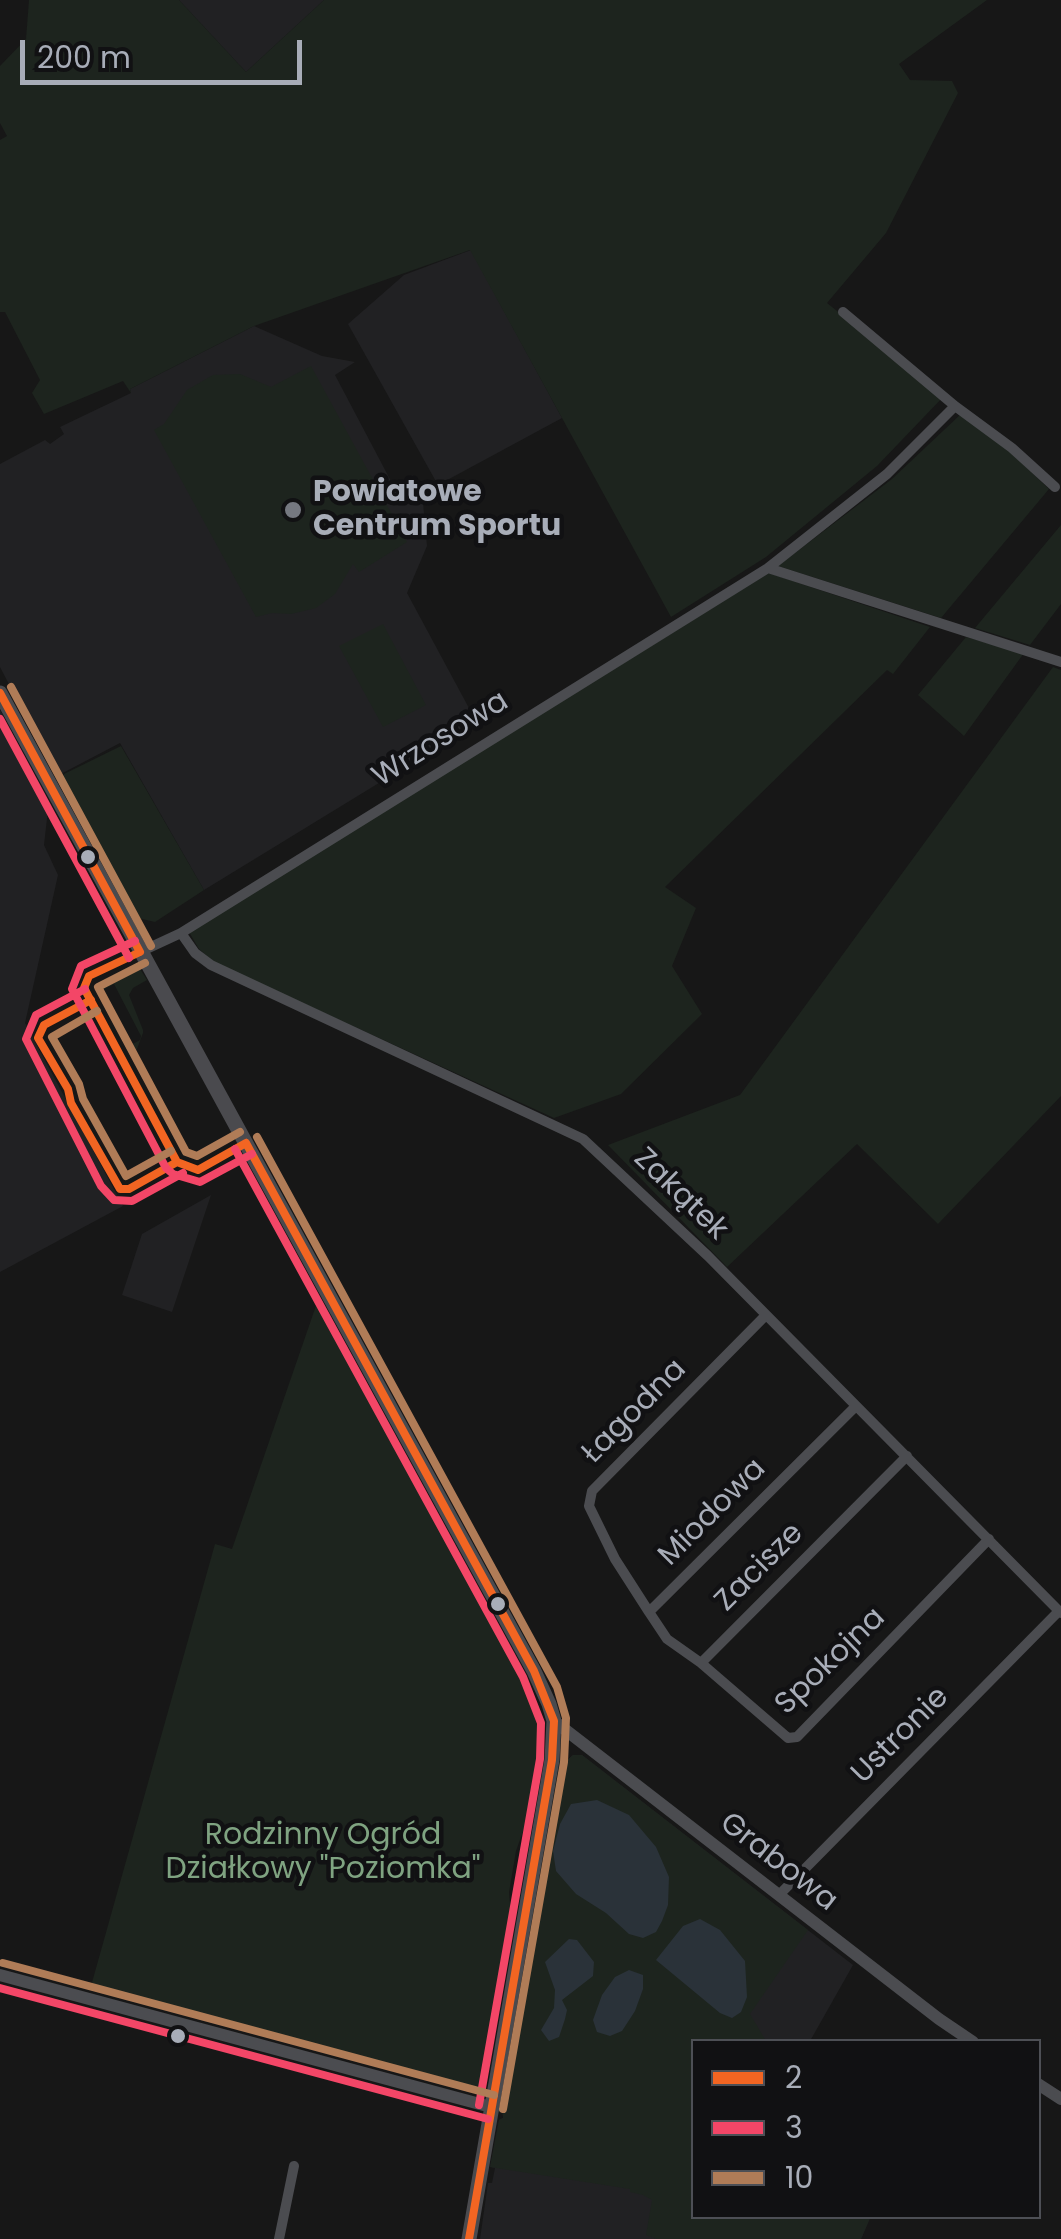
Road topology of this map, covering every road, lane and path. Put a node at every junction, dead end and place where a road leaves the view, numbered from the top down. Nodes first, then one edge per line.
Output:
1 (844, 312) dead end
2 (956, 406) junction
3 (1055, 487) dead end
4 (768, 568) junction
5 (1061, 662) edge
6 (0, 694) edge
7 (182, 933) junction
8 (140, 952) junction
9 (766, 1316) junction
10 (856, 1406) junction
11 (907, 1456) junction
12 (989, 1539) junction
13 (615, 1559) joint
14 (649, 1612) junction
15 (1060, 1612) edge
16 (702, 1663) junction
17 (554, 1722) junction
18 (779, 1895) junction
19 (0, 1975) edge
20 (968, 2039) edge
21 (491, 2107) junction
22 (294, 2166) dead end
23 (279, 2239) edge
24 (468, 2239) edge

1 - 2 street
2 - 3 street
2 - 4 street, Wrzosowa
4 - 5 street
4 - 7 street, Wrzosowa
6 - 8 main road
7 - 8 street, Wrzosowa
7 - 9 street, Zakątek
8 - 17 main road
9 - 10 street, Zakątek
9 - 13 street, Łagodna
10 - 11 street, Zakątek
10 - 14 street, Miodowa
11 - 12 street, Zakątek
11 - 16 street, Zacisze
12 - 15 street, Zakątek
12 - 16 street, Spokojna
13 - 14 street, Miodowa
14 - 16 street
15 - 18 street, Ustronie
17 - 18 street, Grabowa
17 - 21 main road
18 - 20 street, Grabowa
19 - 21 street
21 - 24 main road
22 - 23 street

